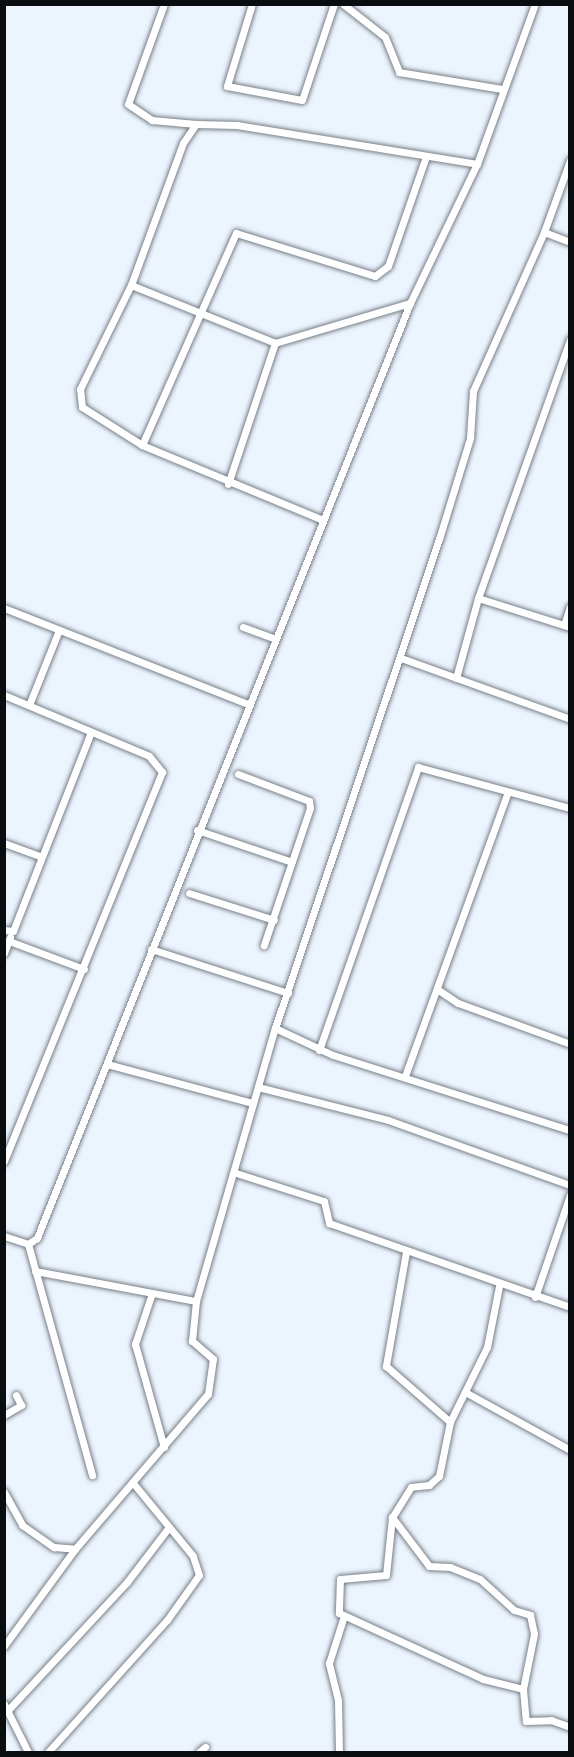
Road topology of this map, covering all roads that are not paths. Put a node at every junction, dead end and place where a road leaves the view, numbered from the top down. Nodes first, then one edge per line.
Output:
1 (164, 4) edge
2 (252, 4) edge
3 (334, 4) edge
4 (343, 4) edge
5 (535, 4) edge
6 (502, 89) junction
7 (196, 124) junction
8 (426, 156) junction
9 (570, 160) edge
10 (477, 164) junction
11 (544, 232) junction
12 (570, 242) edge
13 (131, 285) junction
14 (410, 303) junction
15 (202, 315) junction
16 (570, 339) edge
17 (275, 343) junction
18 (142, 445) junction
19 (228, 484) junction
20 (323, 520) junction
21 (478, 598) junction
22 (570, 606) edge
23 (4, 608) edge
24 (567, 626) edge
25 (243, 627) dead end
26 (59, 630) junction
27 (273, 638) junction
28 (401, 658) junction
29 (456, 678) junction
30 (4, 695) edge
31 (248, 704) junction
32 (29, 705) junction
33 (570, 718) edge
34 (92, 732) junction
35 (238, 774) dead end
36 (507, 794) junction
37 (570, 808) edge
38 (196, 830) junction
39 (4, 843) edge
40 (42, 857) junction
41 (292, 862) junction
42 (189, 893) dead end
43 (274, 920) junction
44 (8, 931) edge
45 (9, 941) junction
46 (264, 945) dead end
47 (151, 949) junction
48 (4, 953) edge
49 (84, 969) junction
50 (437, 989) junction
51 (288, 993) junction
52 (275, 1028) junction
53 (568, 1043) dead end
54 (319, 1050) junction
55 (107, 1064) junction
56 (405, 1076) junction
57 (258, 1087) junction
58 (253, 1103) junction
59 (570, 1130) edge
60 (4, 1161) edge
61 (236, 1173) junction
62 (570, 1185) edge
63 (570, 1195) edge
64 (4, 1236) edge
65 (27, 1244) junction
66 (406, 1252) junction
67 (35, 1271) junction
68 (500, 1286) junction
69 (151, 1296) junction
70 (535, 1297) junction
71 (196, 1300) junction
72 (570, 1307) edge
73 (465, 1392) junction
74 (16, 1395) dead end
75 (4, 1415) edge
76 (450, 1422) junction
77 (164, 1447) junction
78 (570, 1450) edge
79 (92, 1475) dead end
80 (133, 1483) junction
81 (4, 1492) edge
82 (392, 1518) junction
83 (170, 1527) junction
84 (75, 1549) junction
85 (343, 1619) junction
86 (4, 1646) edge
87 (523, 1689) junction
88 (6, 1707) edge
89 (570, 1728) edge
90 (28, 1752) edge
91 (48, 1752) edge
92 (339, 1752) edge

1 - 7 street
2 - 3 street
4 - 6 street
5 - 6 street
6 - 10 street
7 - 8 street
7 - 13 street
8 - 10 street
8 - 15 street
9 - 11 street
10 - 14 street
11 - 12 street
11 - 28 street
13 - 15 street
13 - 18 street
14 - 17 street
14 - 20 street
15 - 17 street
15 - 18 street
16 - 21 street
17 - 19 street
18 - 19 street
19 - 20 street
20 - 27 street
21 - 24 street
21 - 29 street
22 - 24 street
23 - 26 street
25 - 27 street
26 - 31 street
26 - 32 street
27 - 31 street
28 - 29 street
28 - 51 street
29 - 33 street
30 - 32 street
31 - 38 street
32 - 34 street
34 - 40 street
34 - 49 street
35 - 41 street
36 - 37 street
36 - 50 street
36 - 54 street
38 - 41 street
38 - 47 street
39 - 40 street
40 - 44 street
41 - 43 street
42 - 43 street
43 - 46 street
44 - 45 street
45 - 48 street
45 - 49 street
47 - 51 street
47 - 55 street
49 - 60 street
50 - 53 street
50 - 56 street
51 - 52 street
52 - 54 street
52 - 57 street
54 - 56 street
55 - 58 street
55 - 65 street
56 - 59 street
57 - 58 street
57 - 62 street
58 - 61 street
61 - 66 street
61 - 71 street
63 - 70 street
64 - 65 street
65 - 67 street
66 - 68 street
66 - 76 street
67 - 69 street
67 - 79 street
68 - 70 street
68 - 73 street
69 - 71 street
69 - 77 street
70 - 72 street
71 - 77 street
73 - 76 street
73 - 78 street
74 - 75 street
76 - 82 street
77 - 80 street
80 - 83 street
80 - 84 street
81 - 84 street
82 - 85 street
82 - 87 street
83 - 88 street
83 - 91 street
84 - 86 street
85 - 87 street
85 - 92 street
87 - 89 street
88 - 90 street

